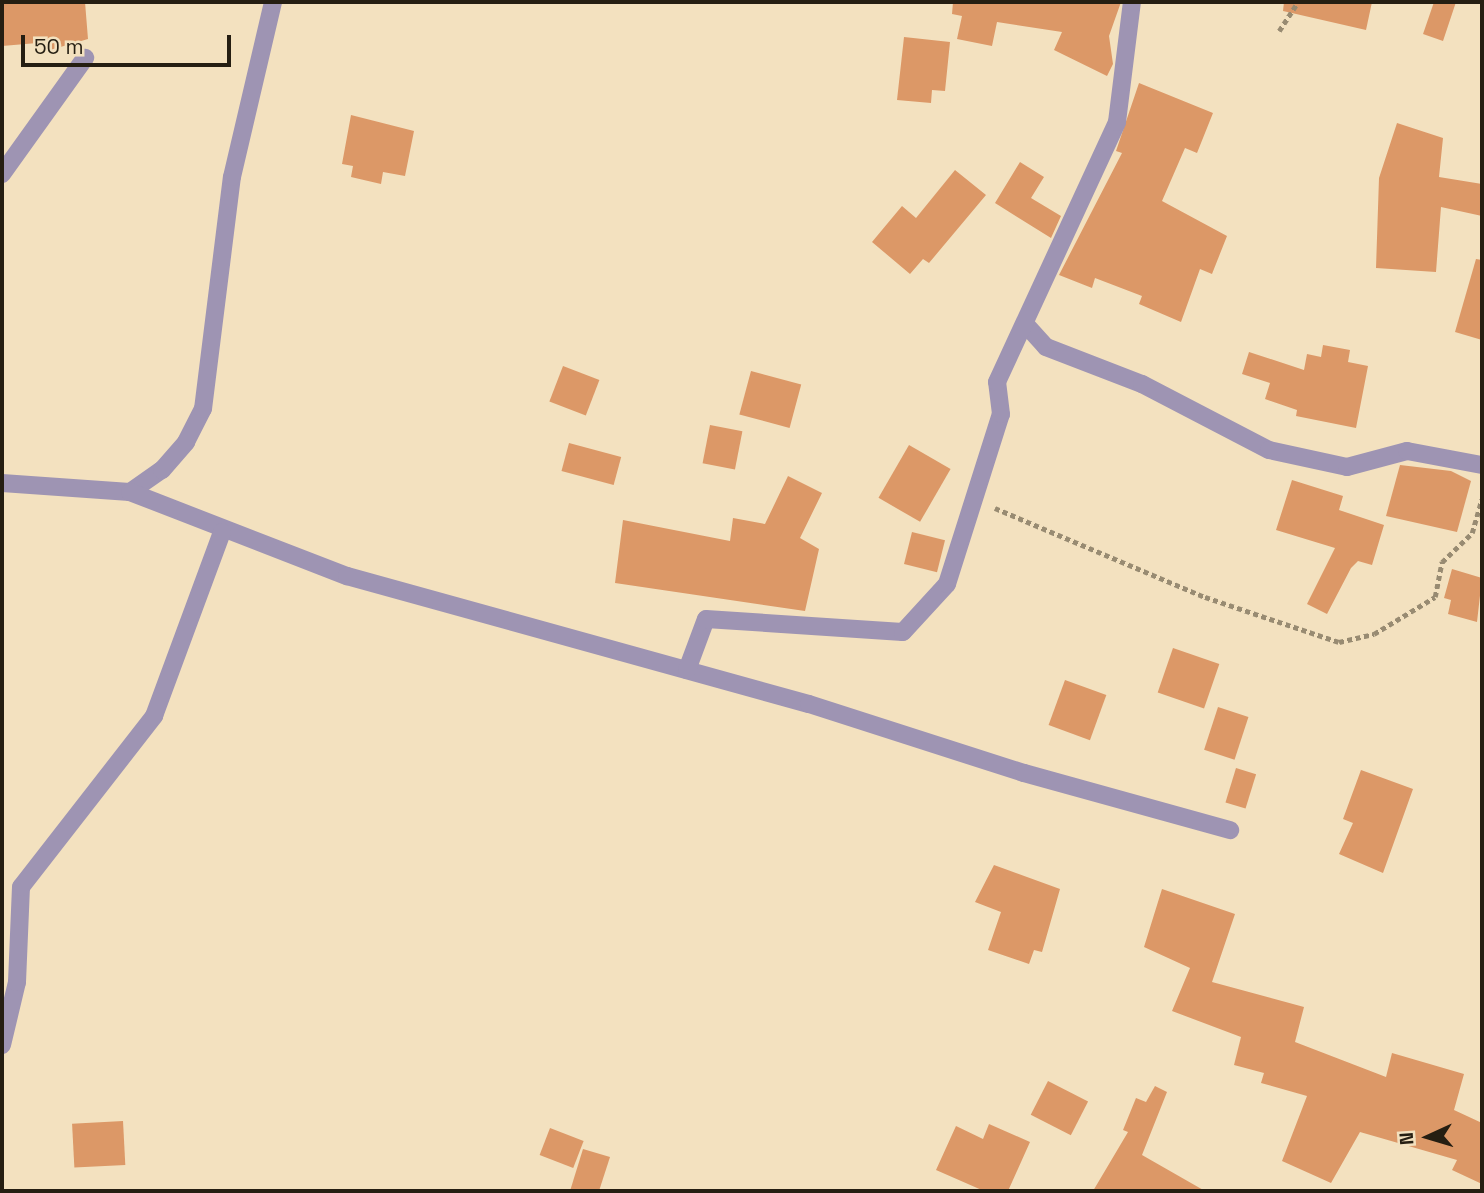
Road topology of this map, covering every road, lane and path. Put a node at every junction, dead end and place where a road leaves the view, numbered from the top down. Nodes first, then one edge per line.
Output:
1 (274, 2) edge
2 (1132, 2) edge
3 (1298, 2) edge
4 (1279, 31) dead end
5 (85, 58) dead end
6 (2, 174) edge
7 (1027, 326) junction
8 (1482, 465) edge
9 (976, 478) junction
10 (2, 483) edge
11 (130, 492) junction
12 (1482, 499) edge
13 (222, 532) junction
14 (687, 670) junction
15 (1230, 830) dead end
16 (2, 1045) edge

1 - 11 street
2 - 7 street
3 - 4 path
5 - 6 street
7 - 8 street
7 - 9 street
9 - 12 path
9 - 14 street
10 - 11 street
11 - 13 street
13 - 14 street
13 - 16 street
14 - 15 street

